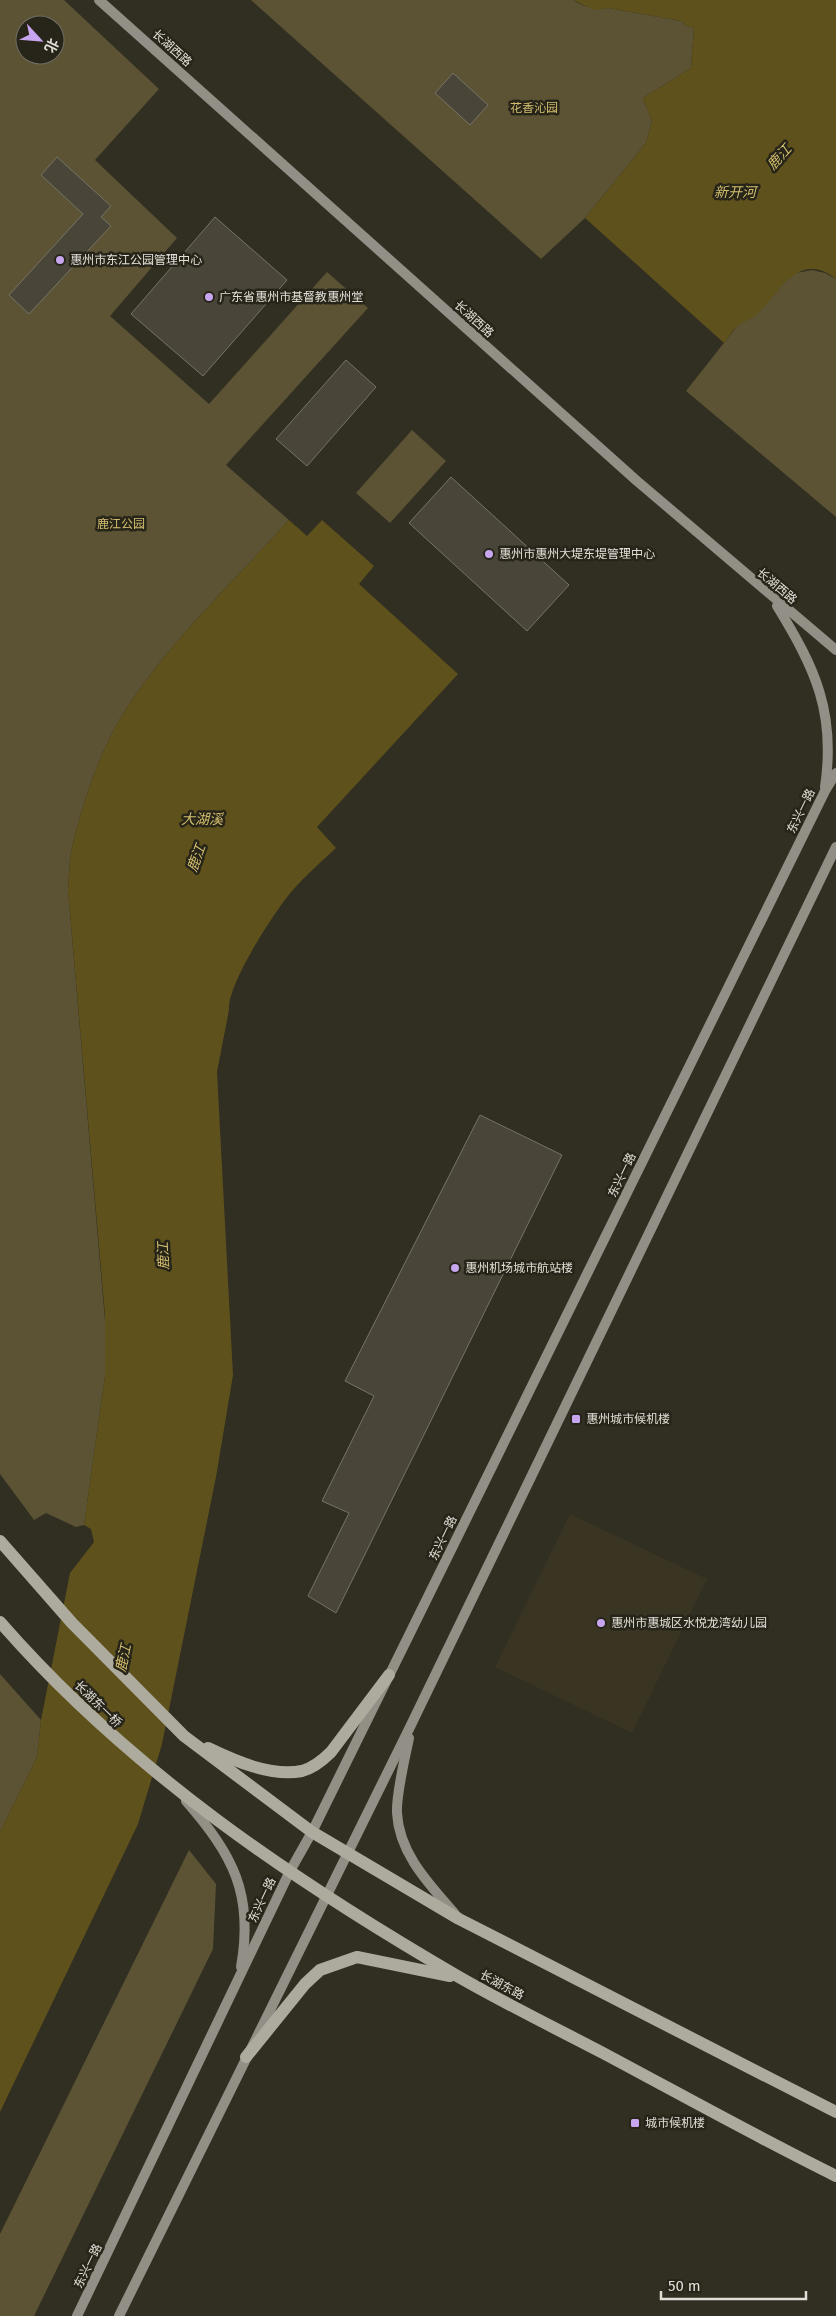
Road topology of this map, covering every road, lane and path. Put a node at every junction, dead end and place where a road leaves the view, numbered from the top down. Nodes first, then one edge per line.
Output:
1 (99, 0) edge
2 (772, 598) junction
3 (836, 650) edge
4 (836, 773) edge
5 (825, 791) junction
6 (836, 847) edge
7 (0, 1541) edge
8 (0, 1622) edge
9 (390, 1675) junction
10 (410, 1727) junction
11 (184, 1736) junction
12 (174, 1787) junction
13 (312, 1832) junction
14 (348, 1854) junction
15 (290, 1871) junction
16 (327, 1896) junction
17 (459, 1919) junction
18 (460, 1978) junction
19 (239, 1980) junction
20 (246, 2057) junction
21 (836, 2112) edge
22 (836, 2176) edge
23 (77, 2316) edge
24 (119, 2316) edge

1 - 2 street, 长湖西路
2 - 3 street, 长湖西路
2 - 5 street
4 - 5 street, 东兴一路
5 - 9 street, 东兴一路
6 - 10 street
7 - 11 main road
8 - 12 main road, 长湖东一桥
9 - 11 main road
9 - 13 street, 东兴一路
10 - 14 street
10 - 17 street
11 - 13 main road
12 - 15 main road, 长湖东路
12 - 19 street
13 - 14 main road
13 - 15 street, 东兴一路
14 - 16 street
14 - 17 main road
15 - 16 main road, 长湖东路
15 - 19 street, 东兴一路
16 - 18 main road, 长湖东路
16 - 20 street
17 - 21 main road
18 - 20 main road
18 - 22 main road, 长湖东路
19 - 23 street, 东兴一路
20 - 24 street

